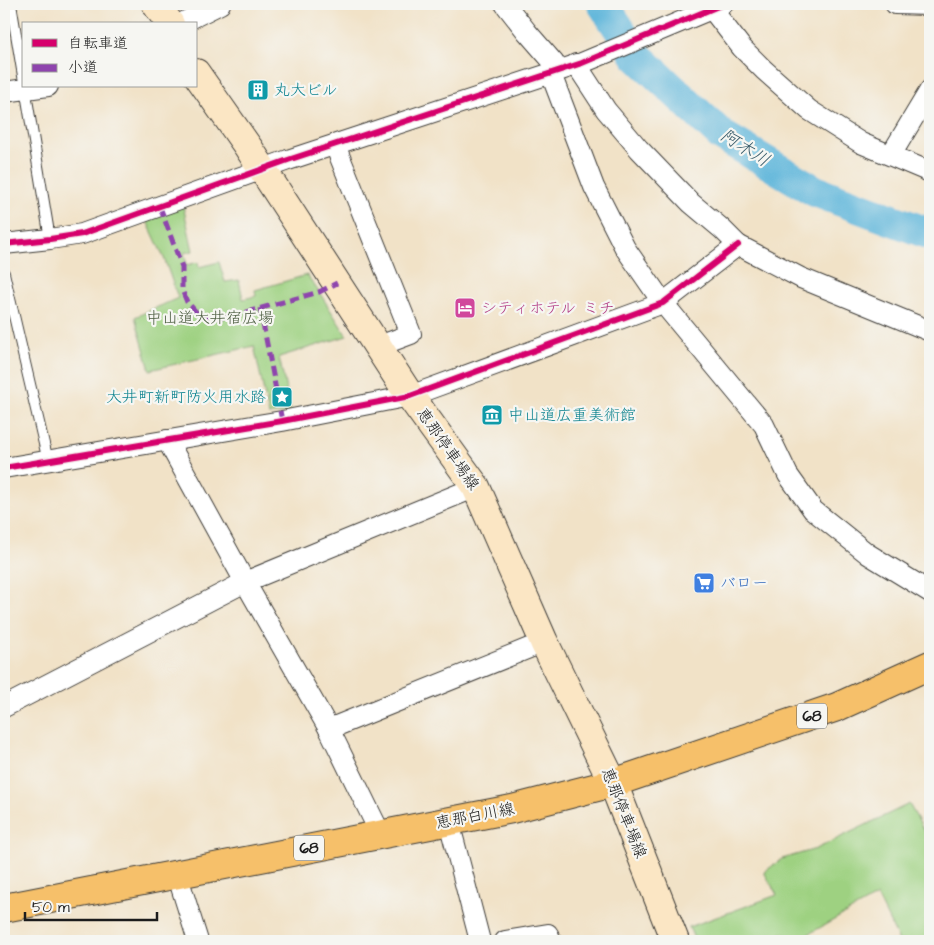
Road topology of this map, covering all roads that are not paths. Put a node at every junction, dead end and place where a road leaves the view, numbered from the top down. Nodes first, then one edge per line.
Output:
1 (11, 4) edge
2 (156, 4) edge
3 (220, 4) edge
4 (505, 4) edge
5 (895, 4) edge
6 (715, 5) edge
7 (930, 5) edge
8 (169, 22) edge
9 (184, 22) edge
10 (579, 64) junction
11 (22, 73) edge
12 (550, 74) junction
13 (198, 75) edge
14 (22, 87) edge
15 (24, 88) edge
16 (930, 90) edge
17 (4, 92) edge
18 (335, 145) junction
19 (891, 155) junction
20 (262, 170) junction
21 (930, 172) edge
22 (50, 239) junction
23 (4, 244) edge
24 (738, 245) junction
25 (4, 273) edge
26 (663, 304) junction
27 (930, 331) edge
28 (378, 346) junction
29 (410, 396) junction
30 (167, 440) junction
31 (48, 461) junction
32 (4, 468) edge
33 (476, 487) junction
34 (245, 582) junction
35 (930, 592) edge
36 (544, 642) junction
37 (930, 665) edge
38 (4, 707) edge
39 (329, 729) junction
40 (613, 783) junction
41 (449, 822) junction
42 (382, 834) junction
43 (177, 874) junction
44 (4, 908) edge
45 (198, 941) edge
46 (480, 941) edge
47 (505, 941) edge
48 (551, 941) edge
49 (675, 941) edge

1 - 11 lane
2 - 8 main road
3 - 9 street
4 - 12 street
5 - 7 street
6 - 10 street
6 - 19 street
10 - 12 street
10 - 24 street
12 - 18 street
12 - 26 street
13 - 20 main road, 恵那停車場線
14 - 17 street
15 - 22 lane
16 - 19 street
18 - 20 street
18 - 28 street
19 - 21 street
20 - 22 street
20 - 28 main road, 恵那停車場線
22 - 23 street
24 - 26 street
24 - 27 street
25 - 31 lane
26 - 29 street
26 - 35 street
28 - 29 main road, 恵那停車場線
29 - 30 street
29 - 33 main road, 恵那停車場線
30 - 31 street
30 - 34 street
31 - 32 street
33 - 34 street
33 - 36 main road, 恵那停車場線
34 - 38 street
34 - 39 street
36 - 39 street
36 - 40 main road, 恵那停車場線
37 - 40 main road, 恵那白川線 / 68
39 - 42 street
40 - 41 main road, 恵那白川線 / 68
40 - 49 main road, 恵那停車場線
41 - 42 main road, 恵那白川線 / 68
41 - 46 street
42 - 43 main road, 恵那白川線 / 68
43 - 44 main road, 恵那白川線 / 68
43 - 45 street
47 - 48 street

